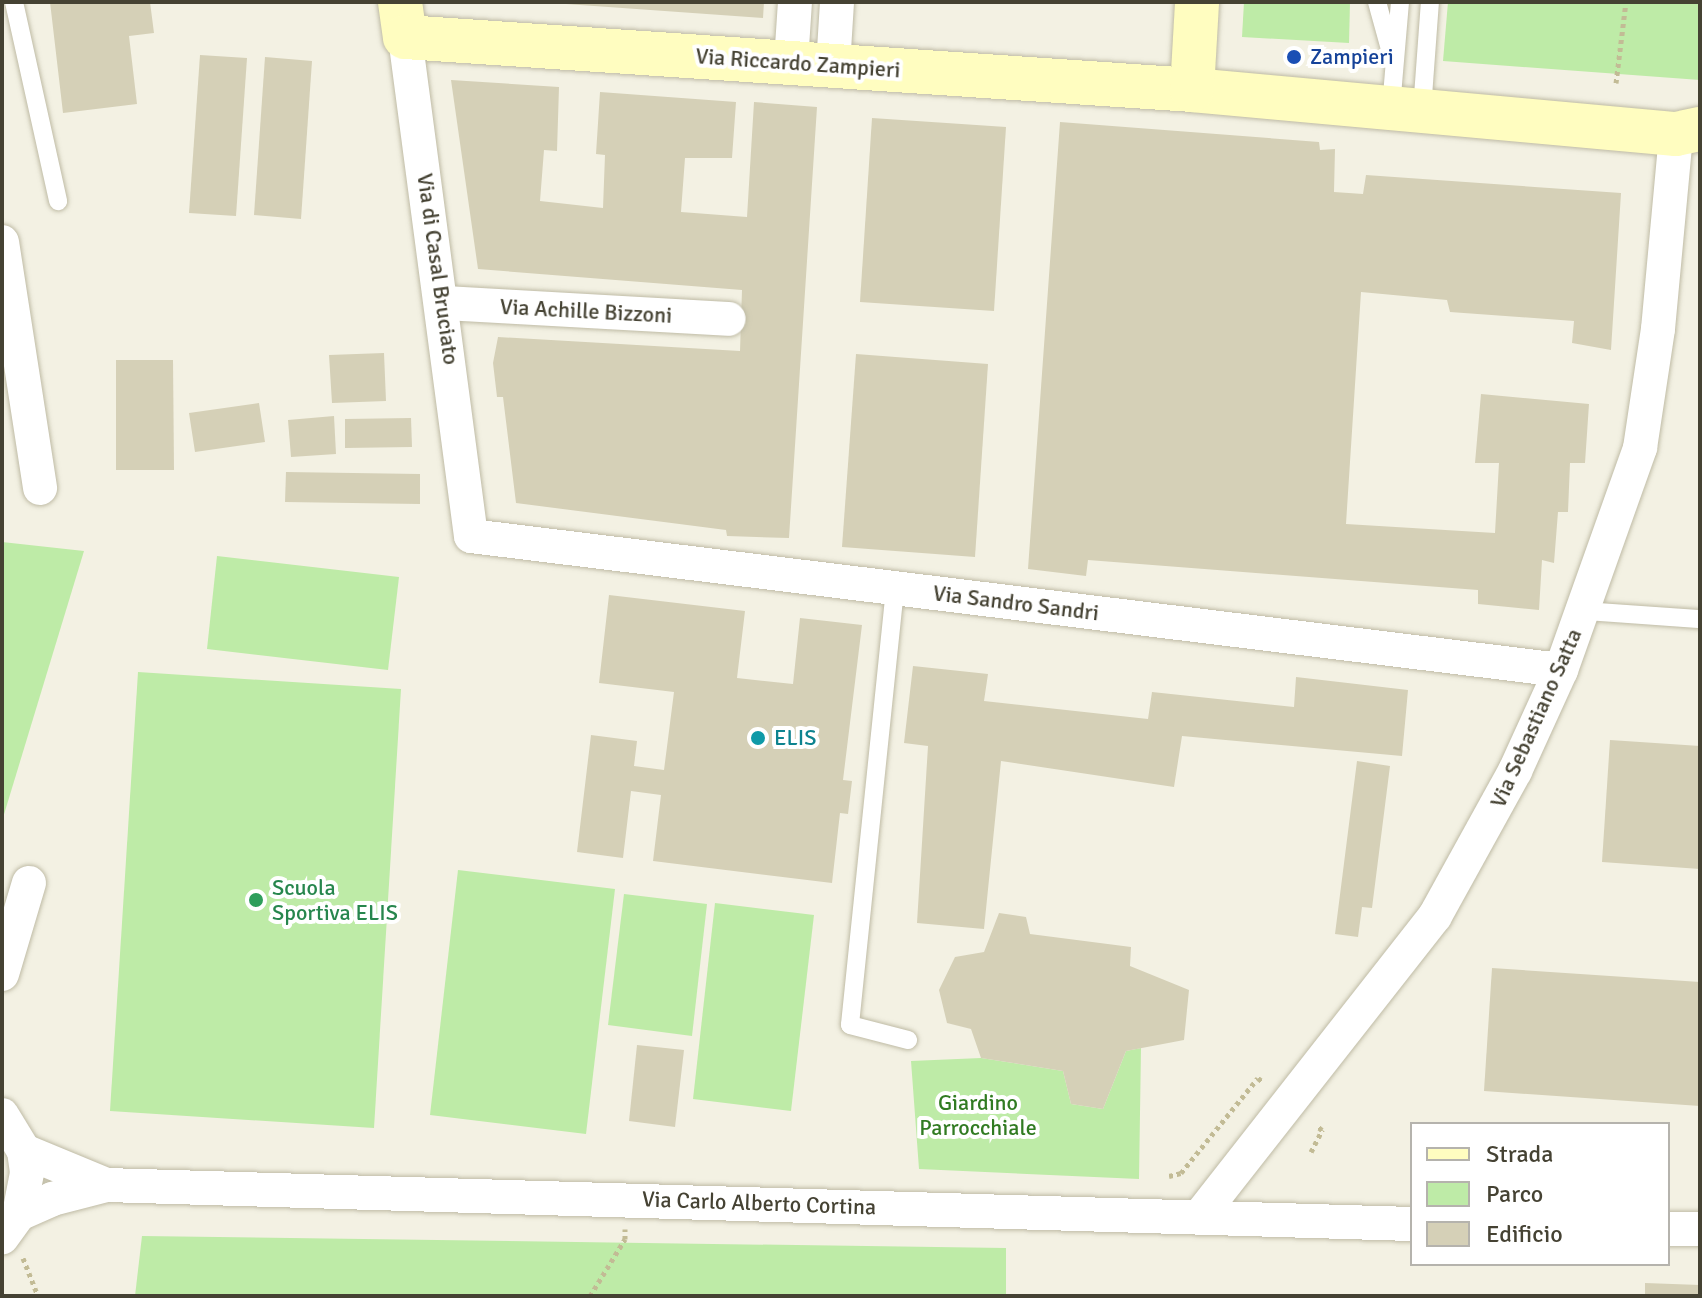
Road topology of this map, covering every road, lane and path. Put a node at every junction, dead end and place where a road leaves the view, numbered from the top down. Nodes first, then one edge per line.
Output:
1 (14, 2) edge
2 (795, 2) edge
3 (837, 2) edge
4 (1197, 2) edge
5 (1377, 2) edge
6 (1400, 2) edge
7 (1430, 2) edge
8 (1626, 2) edge
9 (403, 19) edge
10 (812, 64) junction
11 (1393, 64) junction
12 (1616, 83) dead end
13 (1192, 90) junction
14 (1406, 108) junction
15 (1692, 136) edge
16 (58, 201) dead end
17 (2, 242) edge
18 (444, 303) junction
19 (729, 319) dead end
20 (40, 488) dead end
21 (471, 536) joint
22 (895, 589) junction
23 (1585, 611) junction
24 (1700, 619) edge
25 (1561, 670) junction
26 (29, 883) dead end
27 (2, 974) edge
28 (908, 1040) dead end
29 (1263, 1082) dead end
30 (2, 1115) edge
31 (1317, 1126) dead end
32 (24, 1151) junction
33 (1311, 1152) dead end
34 (1169, 1176) dead end
35 (106, 1185) junction
36 (624, 1199) junction
37 (1199, 1217) junction
38 (1410, 1224) edge
39 (1670, 1229) edge
40 (1700, 1229) edge
41 (14, 1235) edge
42 (38, 1296) edge
43 (590, 1296) edge

1 - 16 lane
2 - 10 street
3 - 10 street
4 - 13 street
5 - 11 lane
6 - 11 lane
7 - 14 lane
8 - 12 path
9 - 10 street, Via Riccardo Zampieri
9 - 18 street, Via di Casal Bruciato
10 - 13 street, Via Riccardo Zampieri
11 - 14 lane
13 - 14 street, Via Riccardo Zampieri
14 - 15 street, Via Riccardo Zampieri
15 - 23 street, Via Sebastiano Satta
17 - 20 street
18 - 19 street, Via Achille Bizzoni
18 - 21 street, Via di Casal Bruciato
21 - 22 street, Via Sandro Sandri
22 - 25 street, Via Sandro Sandri
22 - 28 lane
23 - 24 lane
23 - 25 street, Via Sebastiano Satta
25 - 37 street, Via Sebastiano Satta
26 - 27 street
29 - 34 path
30 - 32 street
31 - 33 path
32 - 35 street, Via Carlo Alberto Cortina
32 - 41 street
35 - 36 street, Via Carlo Alberto Cortina
35 - 41 street, Via Carlo Alberto Cortina
36 - 37 street, Via Carlo Alberto Cortina
36 - 43 path
37 - 38 street, Via Carlo Alberto Cortina
39 - 40 street
41 - 42 path

